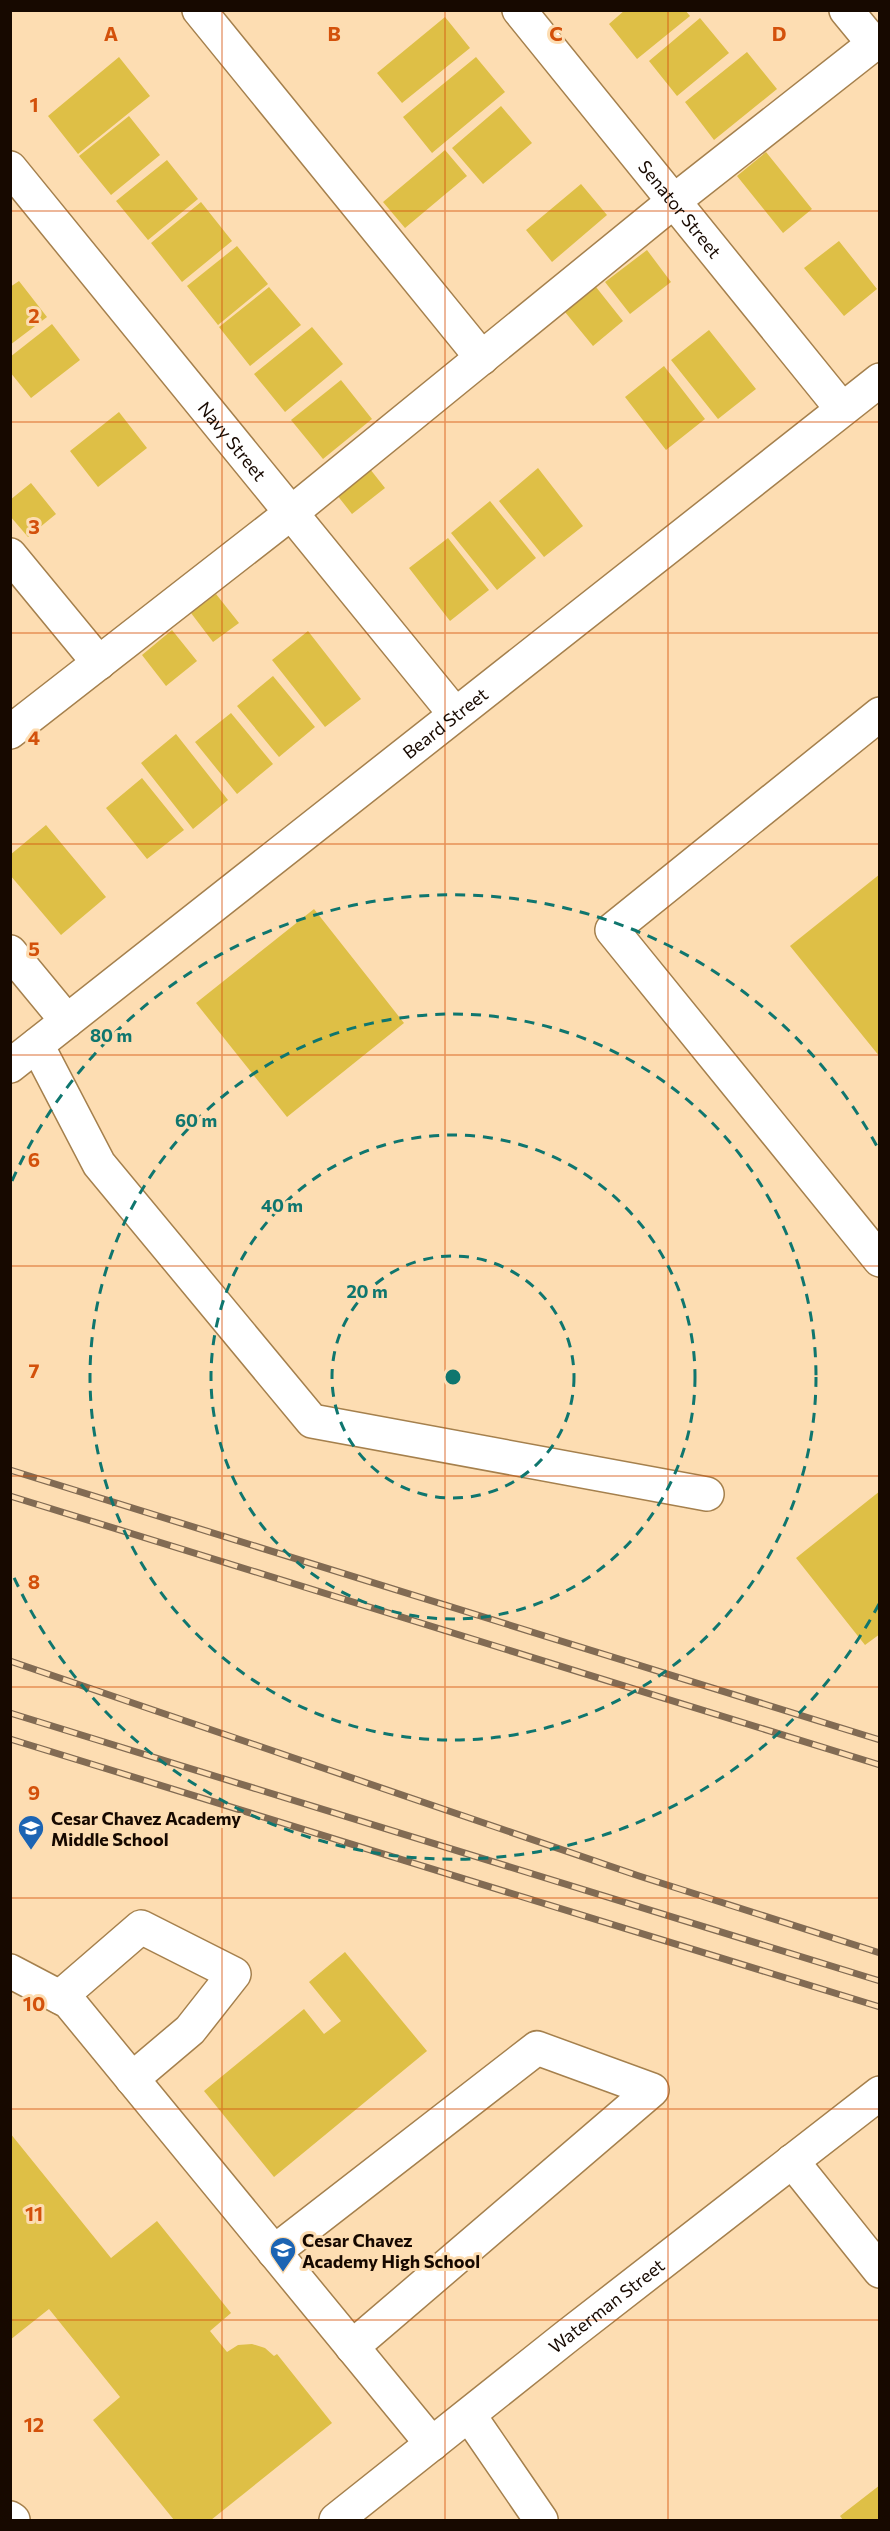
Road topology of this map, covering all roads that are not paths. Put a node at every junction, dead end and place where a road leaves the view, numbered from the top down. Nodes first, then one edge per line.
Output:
1 (199, 10) edge
2 (519, 10) edge
3 (846, 10) edge
4 (877, 42) edge
5 (10, 168) edge
6 (674, 201) junction
7 (482, 358) junction
8 (879, 380) edge
9 (842, 409) junction
10 (291, 513) junction
11 (10, 555) edge
12 (99, 663) junction
13 (455, 714) junction
14 (879, 714) edge
15 (10, 732) edge
16 (10, 952) edge
17 (67, 1021) junction
18 (37, 1045) junction
19 (10, 1066) edge
20 (879, 1260) edge
21 (707, 1494) dead end
22 (10, 1971) edge
23 (60, 1997) junction
24 (132, 2079) junction
25 (879, 2093) edge
26 (792, 2161) junction
27 (274, 2252) junction
28 (879, 2271) edge
29 (352, 2347) junction
30 (469, 2415) junction
31 (432, 2444) junction
32 (336, 2520) edge
33 (541, 2520) edge

1 - 7 street
2 - 6 street, Senator Street
3 - 4 street
4 - 6 street
5 - 10 street, Navy Street
6 - 7 street
6 - 9 street, Senator Street
7 - 10 street
8 - 9 street, Beard Street
9 - 13 street, Beard Street
10 - 12 street
10 - 13 street, Navy Street
11 - 12 street
12 - 15 street
13 - 17 street, Beard Street
14 - 20 street
16 - 17 street
17 - 18 street, Beard Street
18 - 19 street, Beard Street
18 - 21 street
22 - 23 street
23 - 24 street
23 - 24 street
24 - 27 street
25 - 26 street, Waterman Street
26 - 28 street
26 - 30 street, Waterman Street
27 - 29 street
27 - 29 street
29 - 31 street
30 - 31 street, Waterman Street
30 - 33 street
31 - 32 street, Waterman Street

